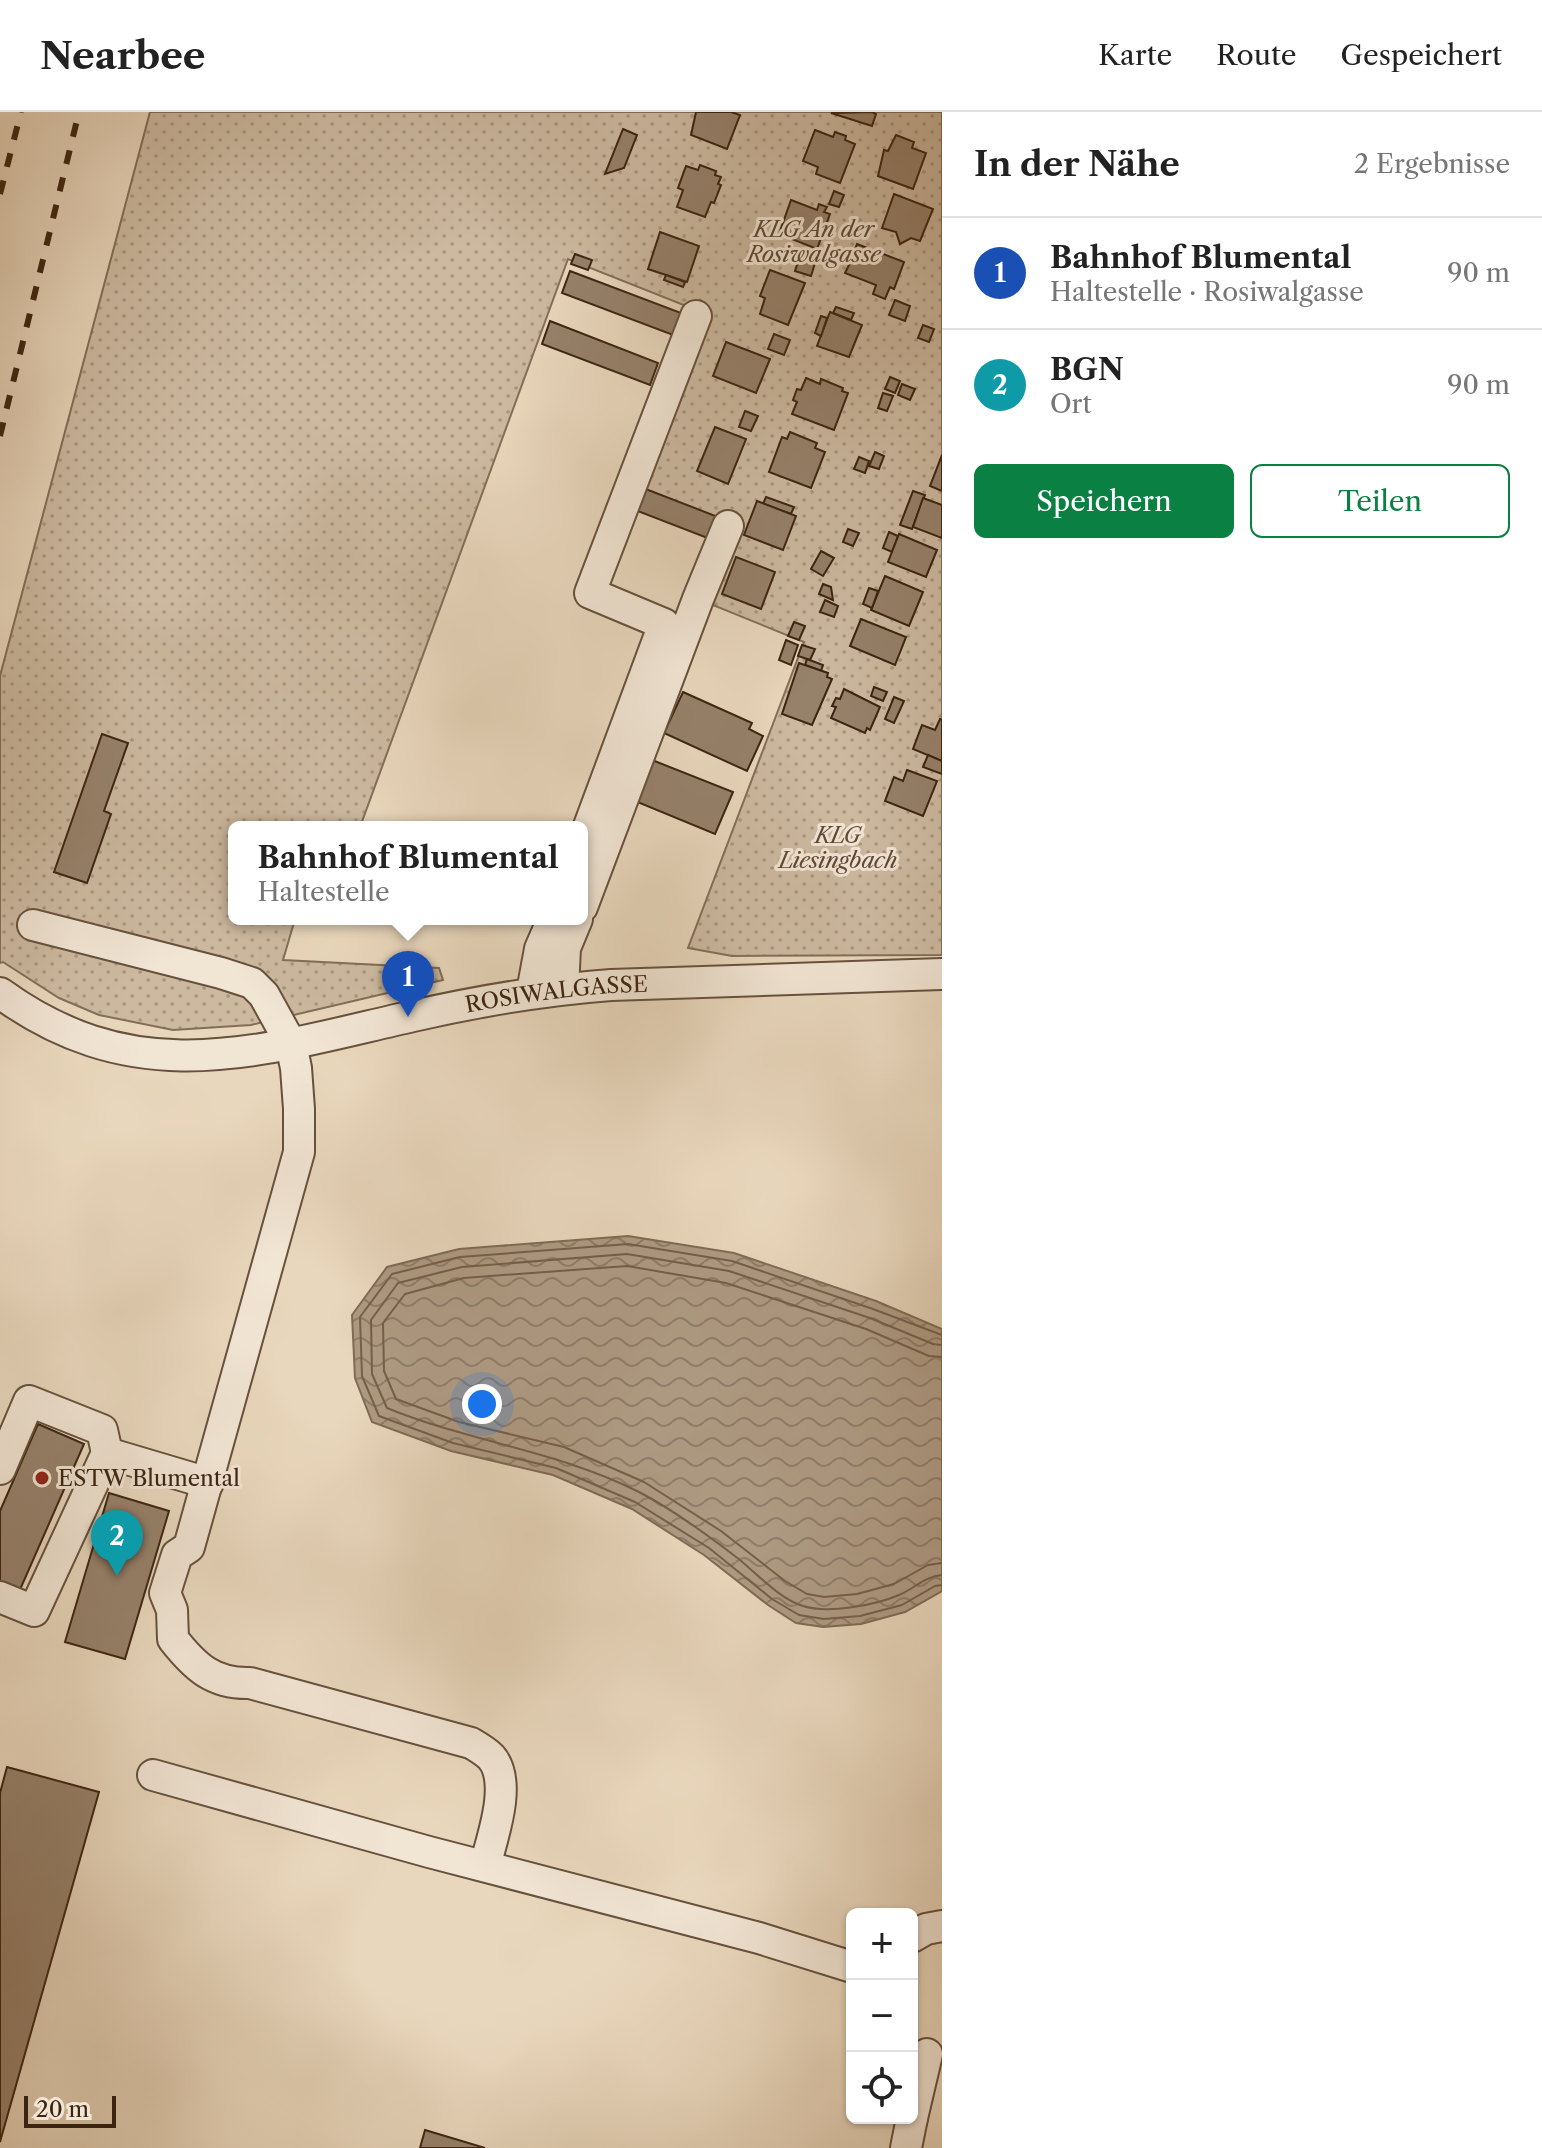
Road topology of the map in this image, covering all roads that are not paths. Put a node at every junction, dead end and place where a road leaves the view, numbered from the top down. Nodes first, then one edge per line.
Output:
1 (696, 316) dead end
2 (728, 526) dead end
3 (588, 829) edge
4 (588, 891) edge
5 (33, 925) dead end
6 (550, 925) edge
7 (575, 925) edge
8 (942, 974) edge
9 (563, 989) junction
10 (532, 992) junction
11 (0, 993) edge
12 (291, 1044) junction
13 (107, 1453) junction
14 (0, 1469) edge
15 (208, 1483) junction
16 (0, 1597) edge
17 (153, 1775) dead end
18 (485, 1866) junction
19 (942, 1926) edge
20 (918, 1934) edge
21 (846, 1965) edge
22 (927, 2053) edge
23 (918, 2092) edge
24 (911, 2124) edge
25 (906, 2148) edge

1 - 3 street
2 - 4 street
5 - 12 street
6 - 10 street
7 - 9 street
8 - 9 street, ROSIWALGASSE
9 - 10 street, ROSIWALGASSE
10 - 12 street, ROSIWALGASSE
11 - 12 street, ROSIWALGASSE
12 - 15 street
13 - 14 street
13 - 15 street
13 - 16 street
15 - 18 street
17 - 18 street
18 - 21 street
19 - 20 street
22 - 23 street
24 - 25 street

